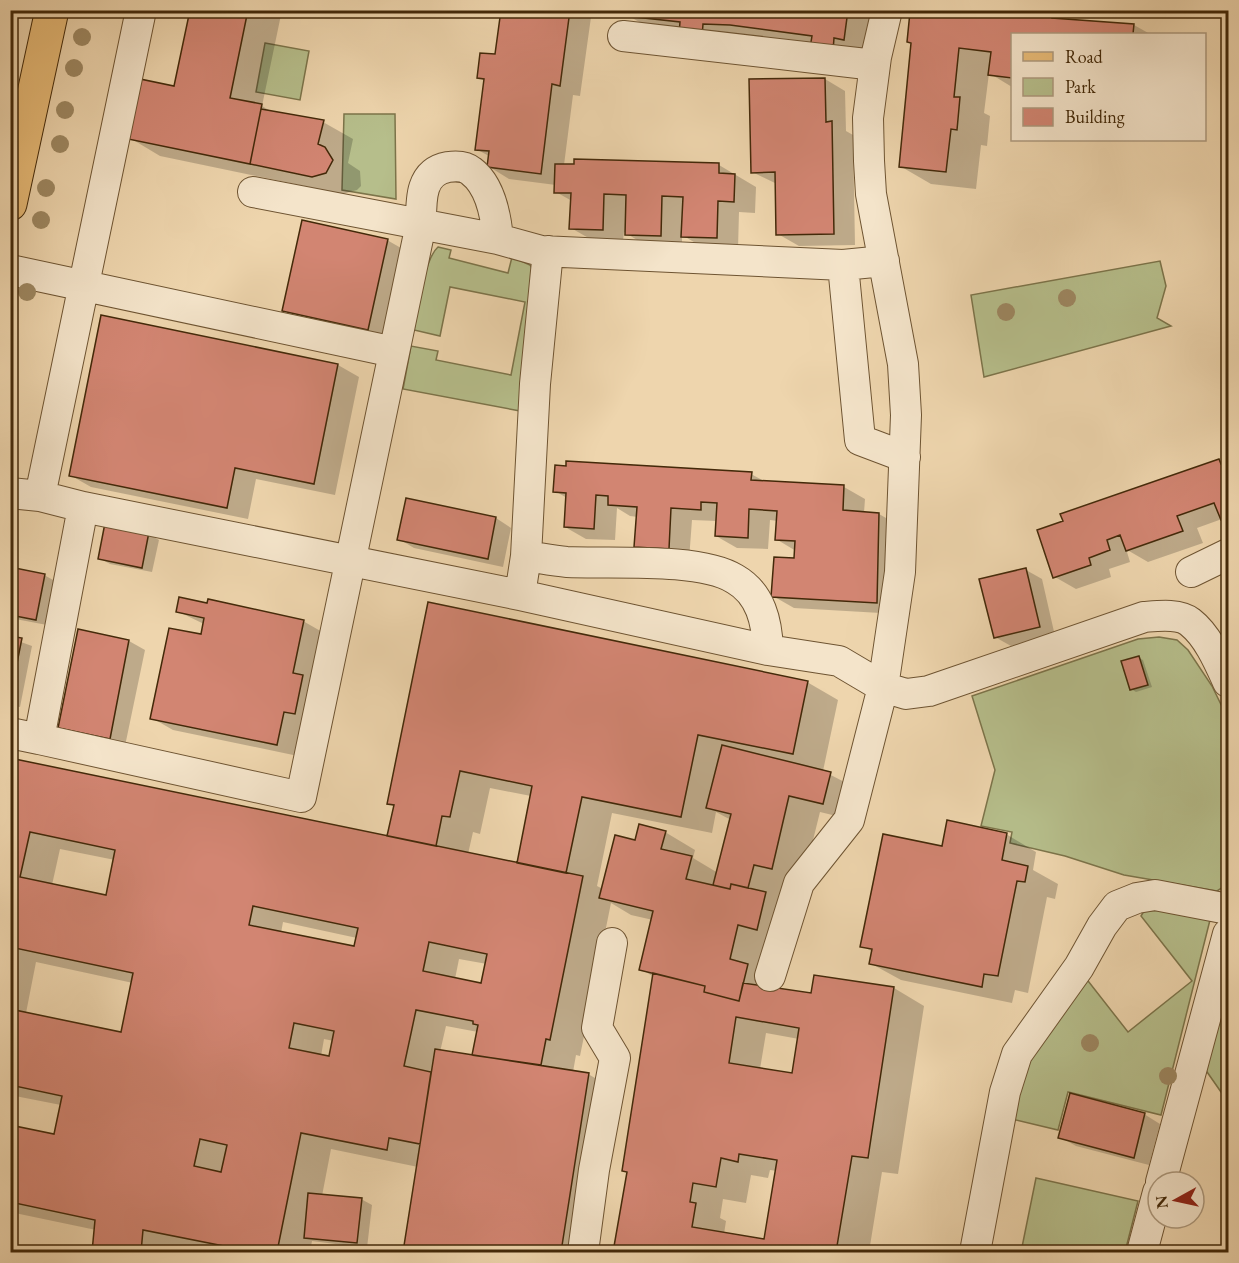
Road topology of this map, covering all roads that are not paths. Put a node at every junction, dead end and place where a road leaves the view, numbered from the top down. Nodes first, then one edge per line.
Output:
1 (52, 10) edge
2 (141, 10) edge
3 (887, 10) edge
4 (623, 36) dead end
5 (875, 65) junction
6 (253, 192) dead end
7 (10, 204) edge
8 (421, 224) junction
9 (498, 239) junction
10 (548, 251) junction
11 (884, 261) junction
12 (843, 265) junction
13 (10, 270) edge
14 (84, 285) junction
15 (394, 352) junction
16 (905, 457) junction
17 (10, 493) edge
18 (40, 496) junction
19 (83, 507) junction
20 (1228, 554) edge
21 (526, 556) junction
22 (350, 562) junction
23 (1191, 572) dead end
24 (520, 595) junction
25 (768, 650) junction
26 (1228, 682) edge
27 (882, 687) junction
28 (25, 736) edge
29 (1228, 909) edge
30 (1228, 934) edge
31 (612, 943) dead end
32 (770, 976) dead end
33 (1164, 1170) edge
34 (1148, 1230) edge
35 (583, 1252) edge
36 (975, 1252) edge
37 (1142, 1252) edge

1 - 7 main road
2 - 14 lane
3 - 5 lane
4 - 5 lane
5 - 11 lane
6 - 8 lane
8 - 9 lane
8 - 9 lane
8 - 15 lane
9 - 10 lane
10 - 12 lane
10 - 21 lane
11 - 12 lane
11 - 16 lane
12 - 16 lane
13 - 14 lane
14 - 15 lane
14 - 18 lane
15 - 22 lane
16 - 27 lane
17 - 18 lane
18 - 19 lane
19 - 22 lane
19 - 28 lane
20 - 23 lane
21 - 24 lane
21 - 25 lane
22 - 24 lane
22 - 28 lane
24 - 25 lane
25 - 27 lane
26 - 27 lane
27 - 32 lane
29 - 36 lane
30 - 33 lane
31 - 35 lane
34 - 37 lane

